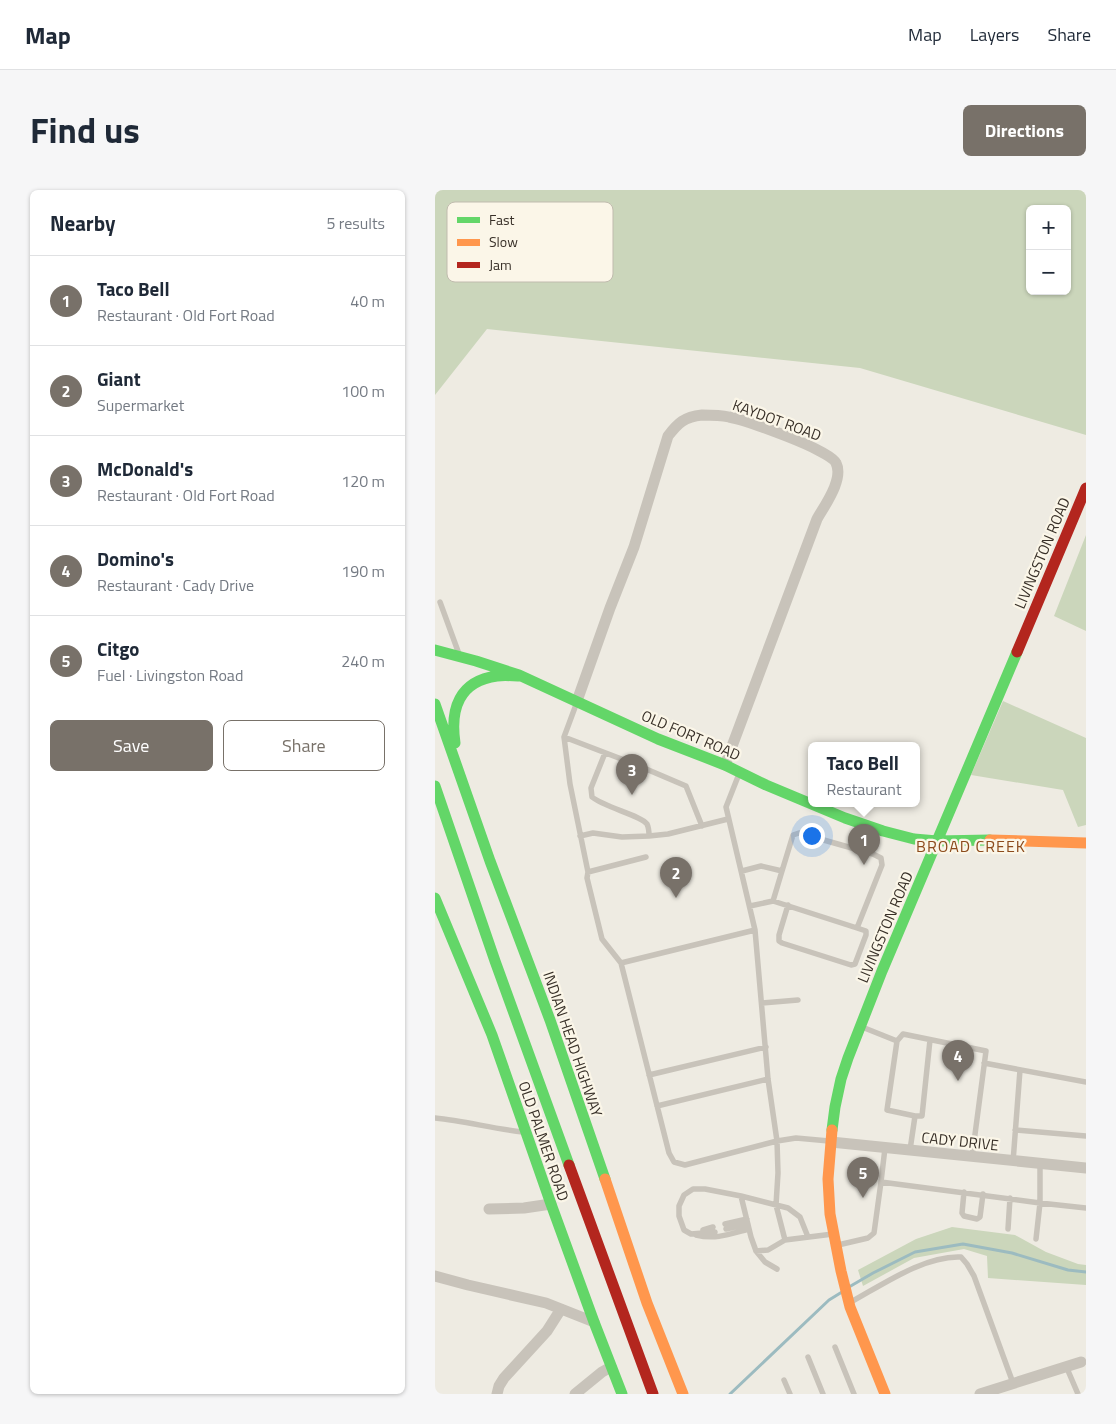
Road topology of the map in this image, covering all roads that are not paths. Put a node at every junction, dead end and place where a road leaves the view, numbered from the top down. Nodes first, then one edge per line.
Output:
1 (1086, 488) edge
2 (440, 602) dead end
3 (435, 650) edge
4 (460, 656) junction
5 (521, 676) junction
6 (577, 701) junction
7 (435, 704) edge
8 (564, 737) junction
9 (605, 753) junction
10 (725, 765) junction
11 (740, 772) junction
12 (435, 786) edge
13 (465, 787) junction
14 (808, 802) edge
15 (821, 807) edge
16 (728, 820) junction
17 (702, 826) junction
18 (580, 836) junction
19 (649, 836) junction
20 (937, 841) junction
21 (1086, 843) edge
22 (646, 857) dead end
23 (742, 871) junction
24 (782, 871) junction
25 (588, 872) junction
26 (435, 898) edge
27 (773, 901) junction
28 (788, 905) junction
29 (750, 906) junction
30 (857, 928) junction
31 (755, 930) junction
32 (621, 963) junction
33 (798, 1000) dead end
34 (762, 1003) junction
35 (860, 1026) junction
36 (931, 1040) junction
37 (897, 1041) junction
38 (766, 1047) junction
39 (984, 1063) junction
40 (1020, 1070) junction
41 (649, 1075) junction
42 (768, 1079) junction
43 (1086, 1082) edge
44 (657, 1106) junction
45 (915, 1116) junction
46 (435, 1118) edge
47 (1015, 1130) junction
48 (525, 1132) junction
49 (1086, 1136) edge
50 (777, 1141) junction
51 (831, 1142) junction
52 (885, 1148) junction
53 (910, 1150) junction
54 (972, 1157) junction
55 (1013, 1162) junction
56 (1040, 1164) junction
57 (1086, 1168) edge
58 (881, 1182) junction
59 (964, 1192) junction
60 (983, 1194) junction
61 (741, 1196) junction
62 (1010, 1198) junction
63 (1040, 1203) junction
64 (551, 1204) junction
65 (777, 1205) junction
66 (1086, 1208) edge
67 (489, 1209) dead end
68 (748, 1224) junction
69 (725, 1227) dead end
70 (714, 1229) dead end
71 (1008, 1229) dead end
72 (691, 1234) junction
73 (833, 1234) junction
74 (808, 1237) junction
75 (1036, 1239) dead end
76 (785, 1240) junction
77 (835, 1246) junction
78 (757, 1252) junction
79 (777, 1269) dead end
80 (435, 1276) edge
81 (849, 1302) junction
82 (561, 1309) junction
83 (594, 1322) junction
84 (835, 1347) dead end
85 (808, 1357) dead end
86 (1083, 1361) edge
87 (1066, 1366) junction
88 (611, 1367) junction
89 (784, 1380) dead end
90 (1013, 1383) junction
91 (497, 1393) edge
92 (985, 1393) edge
93 (575, 1394) edge
94 (622, 1394) edge
95 (653, 1394) edge
96 (683, 1394) edge
97 (790, 1394) edge
98 (823, 1394) edge
99 (854, 1394) edge
100 (885, 1394) edge
101 (1078, 1394) edge

1 - 20 main road, LIVINGSTON ROAD
2 - 4 lane
3 - 4 main road, OLD FORT ROAD
4 - 5 main road, OLD FORT ROAD
5 - 6 main road, OLD FORT ROAD
5 - 13 main road
6 - 8 lane
6 - 10 main road, OLD FORT ROAD
6 - 10 street, KAYDOT ROAD
7 - 13 main road, INDIAN HEAD HIGHWAY
8 - 9 lane
8 - 18 lane
9 - 17 lane
9 - 19 lane
10 - 11 main road, OLD FORT ROAD
11 - 14 main road, OLD FORT ROAD
11 - 16 lane
12 - 95 main road
13 - 96 main road, INDIAN HEAD HIGHWAY
15 - 20 main road, OLD FORT ROAD
16 - 17 lane
16 - 23 lane
17 - 19 lane
18 - 19 lane
18 - 25 lane
20 - 21 main road, OLD FORT ROAD
20 - 35 main road, LIVINGSTON ROAD
22 - 25 lane
23 - 24 lane
23 - 29 lane
24 - 27 lane
24 - 30 lane
25 - 32 lane
26 - 48 main road, OLD PALMER ROAD
27 - 28 lane
27 - 29 lane
28 - 30 lane
28 - 30 lane
29 - 31 lane
31 - 32 lane
31 - 34 lane
32 - 41 lane
33 - 34 lane
34 - 38 lane
35 - 37 lane
35 - 51 main road, LIVINGSTON ROAD
36 - 37 lane
36 - 39 lane
36 - 45 lane
37 - 45 lane
38 - 41 lane
38 - 42 lane
39 - 40 lane
39 - 54 lane
40 - 43 lane
40 - 47 lane
41 - 44 lane
42 - 44 lane
42 - 50 lane
44 - 50 lane
45 - 53 lane
46 - 48 lane
47 - 49 lane
47 - 55 lane
48 - 64 main road, OLD PALMER ROAD
50 - 51 lane
50 - 65 lane
51 - 52 street, CADY DRIVE
51 - 73 main road, LIVINGSTON ROAD
52 - 53 street, CADY DRIVE
52 - 58 lane
53 - 54 street, CADY DRIVE
54 - 55 street, CADY DRIVE
55 - 56 street, CADY DRIVE
56 - 57 street, CADY DRIVE
56 - 63 lane
58 - 59 lane
58 - 77 lane
59 - 60 lane
59 - 60 lane
60 - 62 lane
61 - 65 lane
61 - 68 lane
61 - 72 lane
62 - 63 lane
62 - 71 lane
63 - 66 lane
63 - 75 lane
64 - 67 street
64 - 83 main road, OLD PALMER ROAD
65 - 74 lane
65 - 76 lane
68 - 69 lane
68 - 72 lane
68 - 78 lane
70 - 72 lane
73 - 74 lane
73 - 77 main road, LIVINGSTON ROAD
74 - 76 lane
76 - 78 lane
77 - 81 main road, LIVINGSTON ROAD
78 - 79 lane
80 - 82 street
81 - 90 lane
81 - 100 main road, LIVINGSTON ROAD
82 - 83 street
82 - 91 street
83 - 88 main road, OLD PALMER ROAD
84 - 99 lane
85 - 98 lane
86 - 87 street
87 - 90 street
87 - 101 lane
88 - 93 street
88 - 94 main road, OLD PALMER ROAD
89 - 97 lane
90 - 92 street

